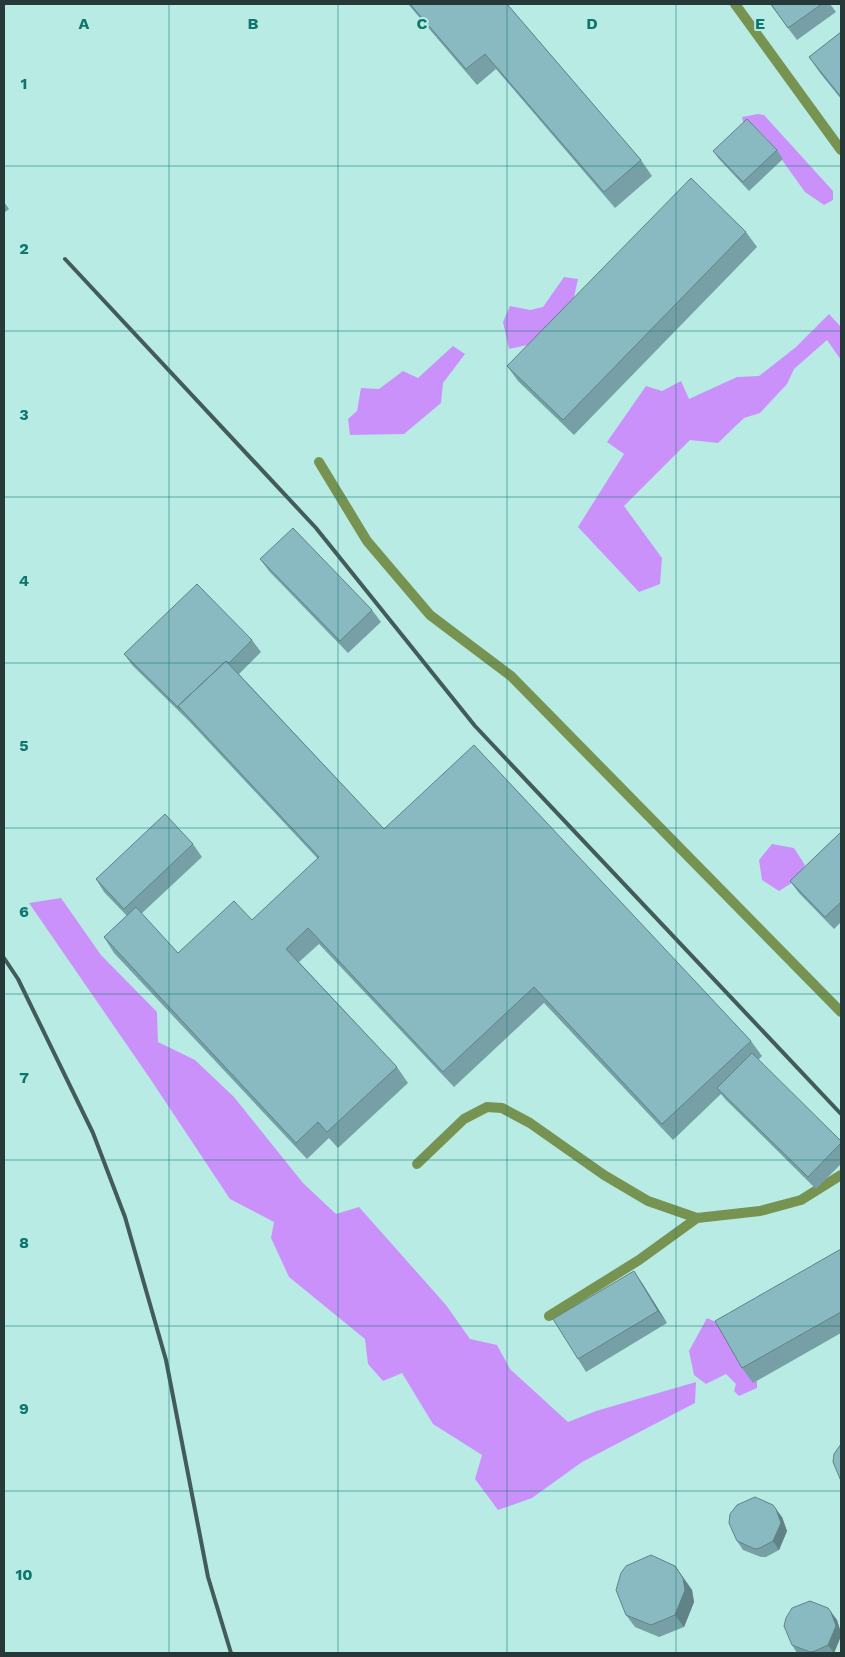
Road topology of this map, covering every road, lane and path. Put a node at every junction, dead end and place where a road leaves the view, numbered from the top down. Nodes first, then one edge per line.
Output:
1 (735, 4) edge
2 (841, 150) edge
3 (319, 462) dead end
4 (841, 1012) edge
5 (417, 1164) dead end
6 (841, 1175) edge
7 (697, 1218) junction
8 (549, 1316) dead end

1 - 2 street
3 - 4 street
5 - 7 street
6 - 7 street
7 - 8 street

